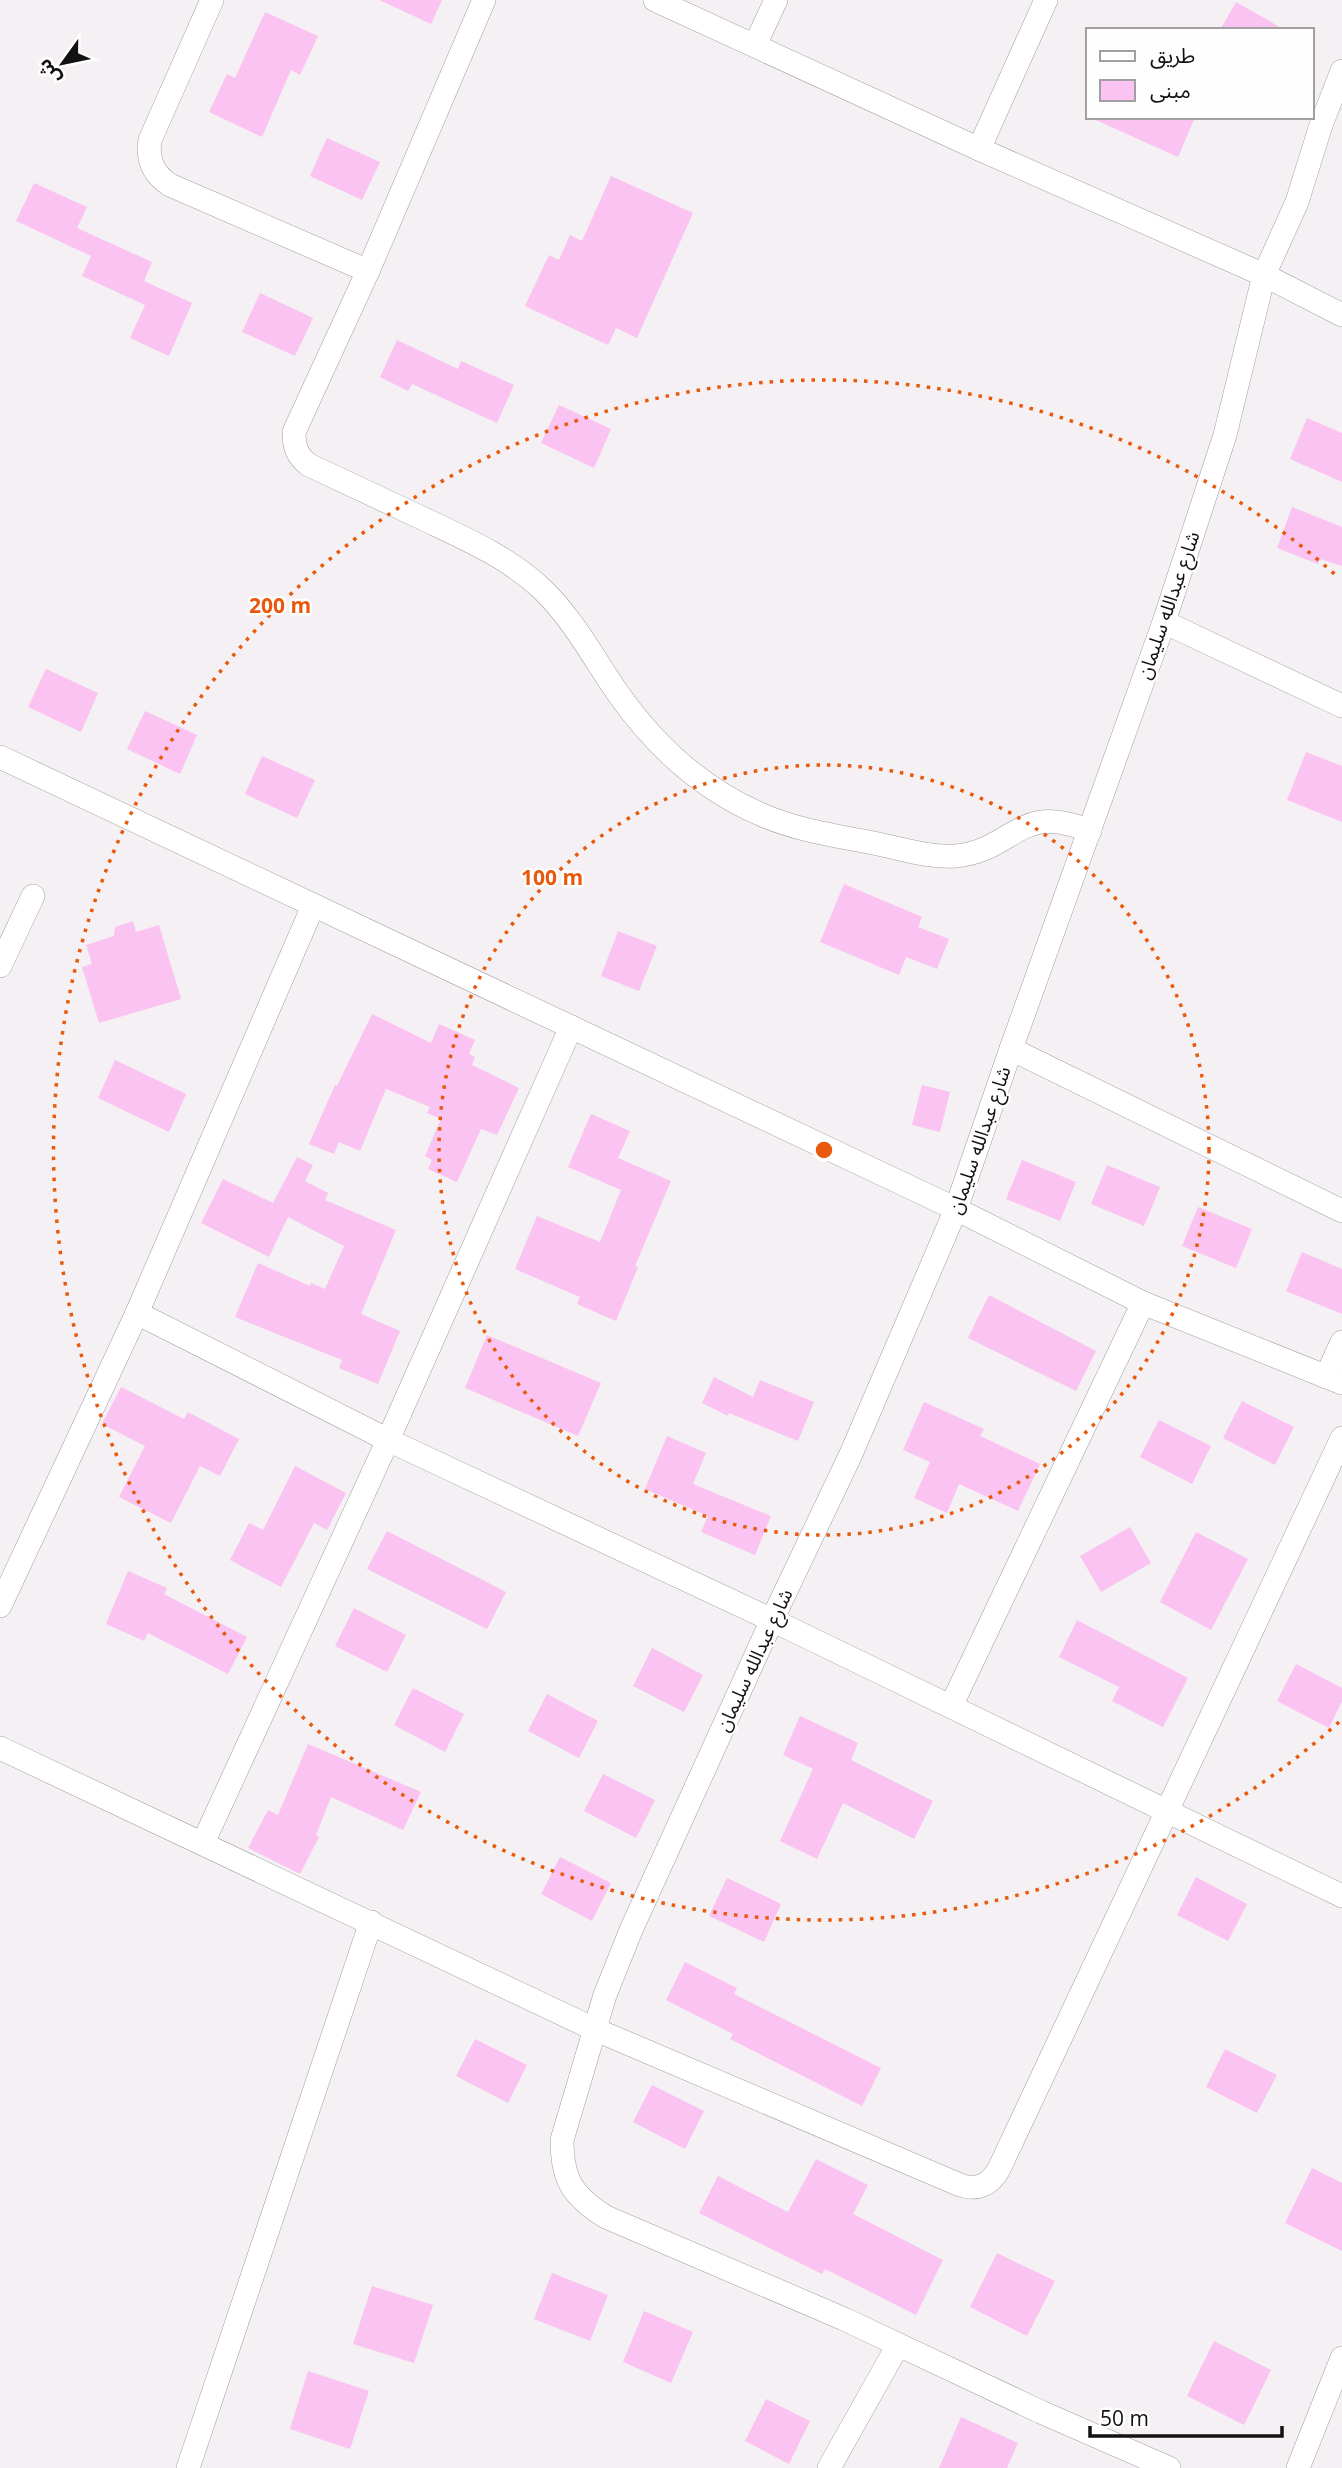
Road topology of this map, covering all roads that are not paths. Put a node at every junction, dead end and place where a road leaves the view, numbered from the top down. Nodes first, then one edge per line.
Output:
1 (212, 0) edge
2 (484, 0) edge
3 (655, 0) edge
4 (776, 0) edge
5 (1046, 0) edge
6 (755, 45) junction
7 (1342, 71) edge
8 (979, 149) junction
9 (368, 271) junction
10 (1264, 275) junction
11 (1342, 315) edge
12 (1164, 622) junction
13 (1342, 706) edge
14 (0, 757) edge
15 (1090, 831) junction
16 (33, 896) dead end
17 (313, 906) junction
18 (0, 966) edge
19 (571, 1027) junction
20 (1011, 1049) junction
21 (956, 1209) junction
22 (1342, 1211) edge
23 (1143, 1303) junction
24 (137, 1313) junction
25 (1342, 1342) edge
26 (1334, 1380) edge
27 (1342, 1438) edge
28 (388, 1440) junction
29 (0, 1606) edge
30 (772, 1620) junction
31 (951, 1706) junction
32 (0, 1748) edge
33 (1167, 1811) junction
34 (203, 1843) junction
35 (1342, 1896) edge
36 (371, 1922) junction
37 (594, 2029) junction
38 (898, 2344) junction
39 (1342, 2358) edge
40 (188, 2468) edge
41 (829, 2468) edge
42 (1169, 2468) edge
43 (1298, 2468) edge

1 - 9 street
2 - 9 street
3 - 6 street
4 - 6 street
5 - 8 street
6 - 8 street
7 - 10 street, شارع عبدالله سليمان
8 - 10 street
9 - 15 street
10 - 11 street
10 - 12 street, شارع عبدالله سليمان
12 - 13 street
12 - 15 street, شارع عبدالله سليمان
14 - 17 street
15 - 20 street, شارع عبدالله سليمان
16 - 18 street
17 - 19 street
17 - 24 street
19 - 21 street
19 - 28 street
20 - 21 street, شارع عبدالله سليمان
20 - 22 street
21 - 23 street
21 - 30 street, شارع عبدالله سليمان
23 - 26 street
23 - 31 street
24 - 28 street
24 - 29 street
25 - 26 street
27 - 33 street
28 - 30 street
28 - 34 street
30 - 31 street
30 - 37 street, شارع عبدالله سليمان
31 - 33 street
32 - 34 street
33 - 35 street
33 - 37 street
34 - 36 street
36 - 37 street
36 - 40 street
37 - 38 street, شارع عبدالله سليمان
38 - 41 street
38 - 42 street
39 - 43 street

